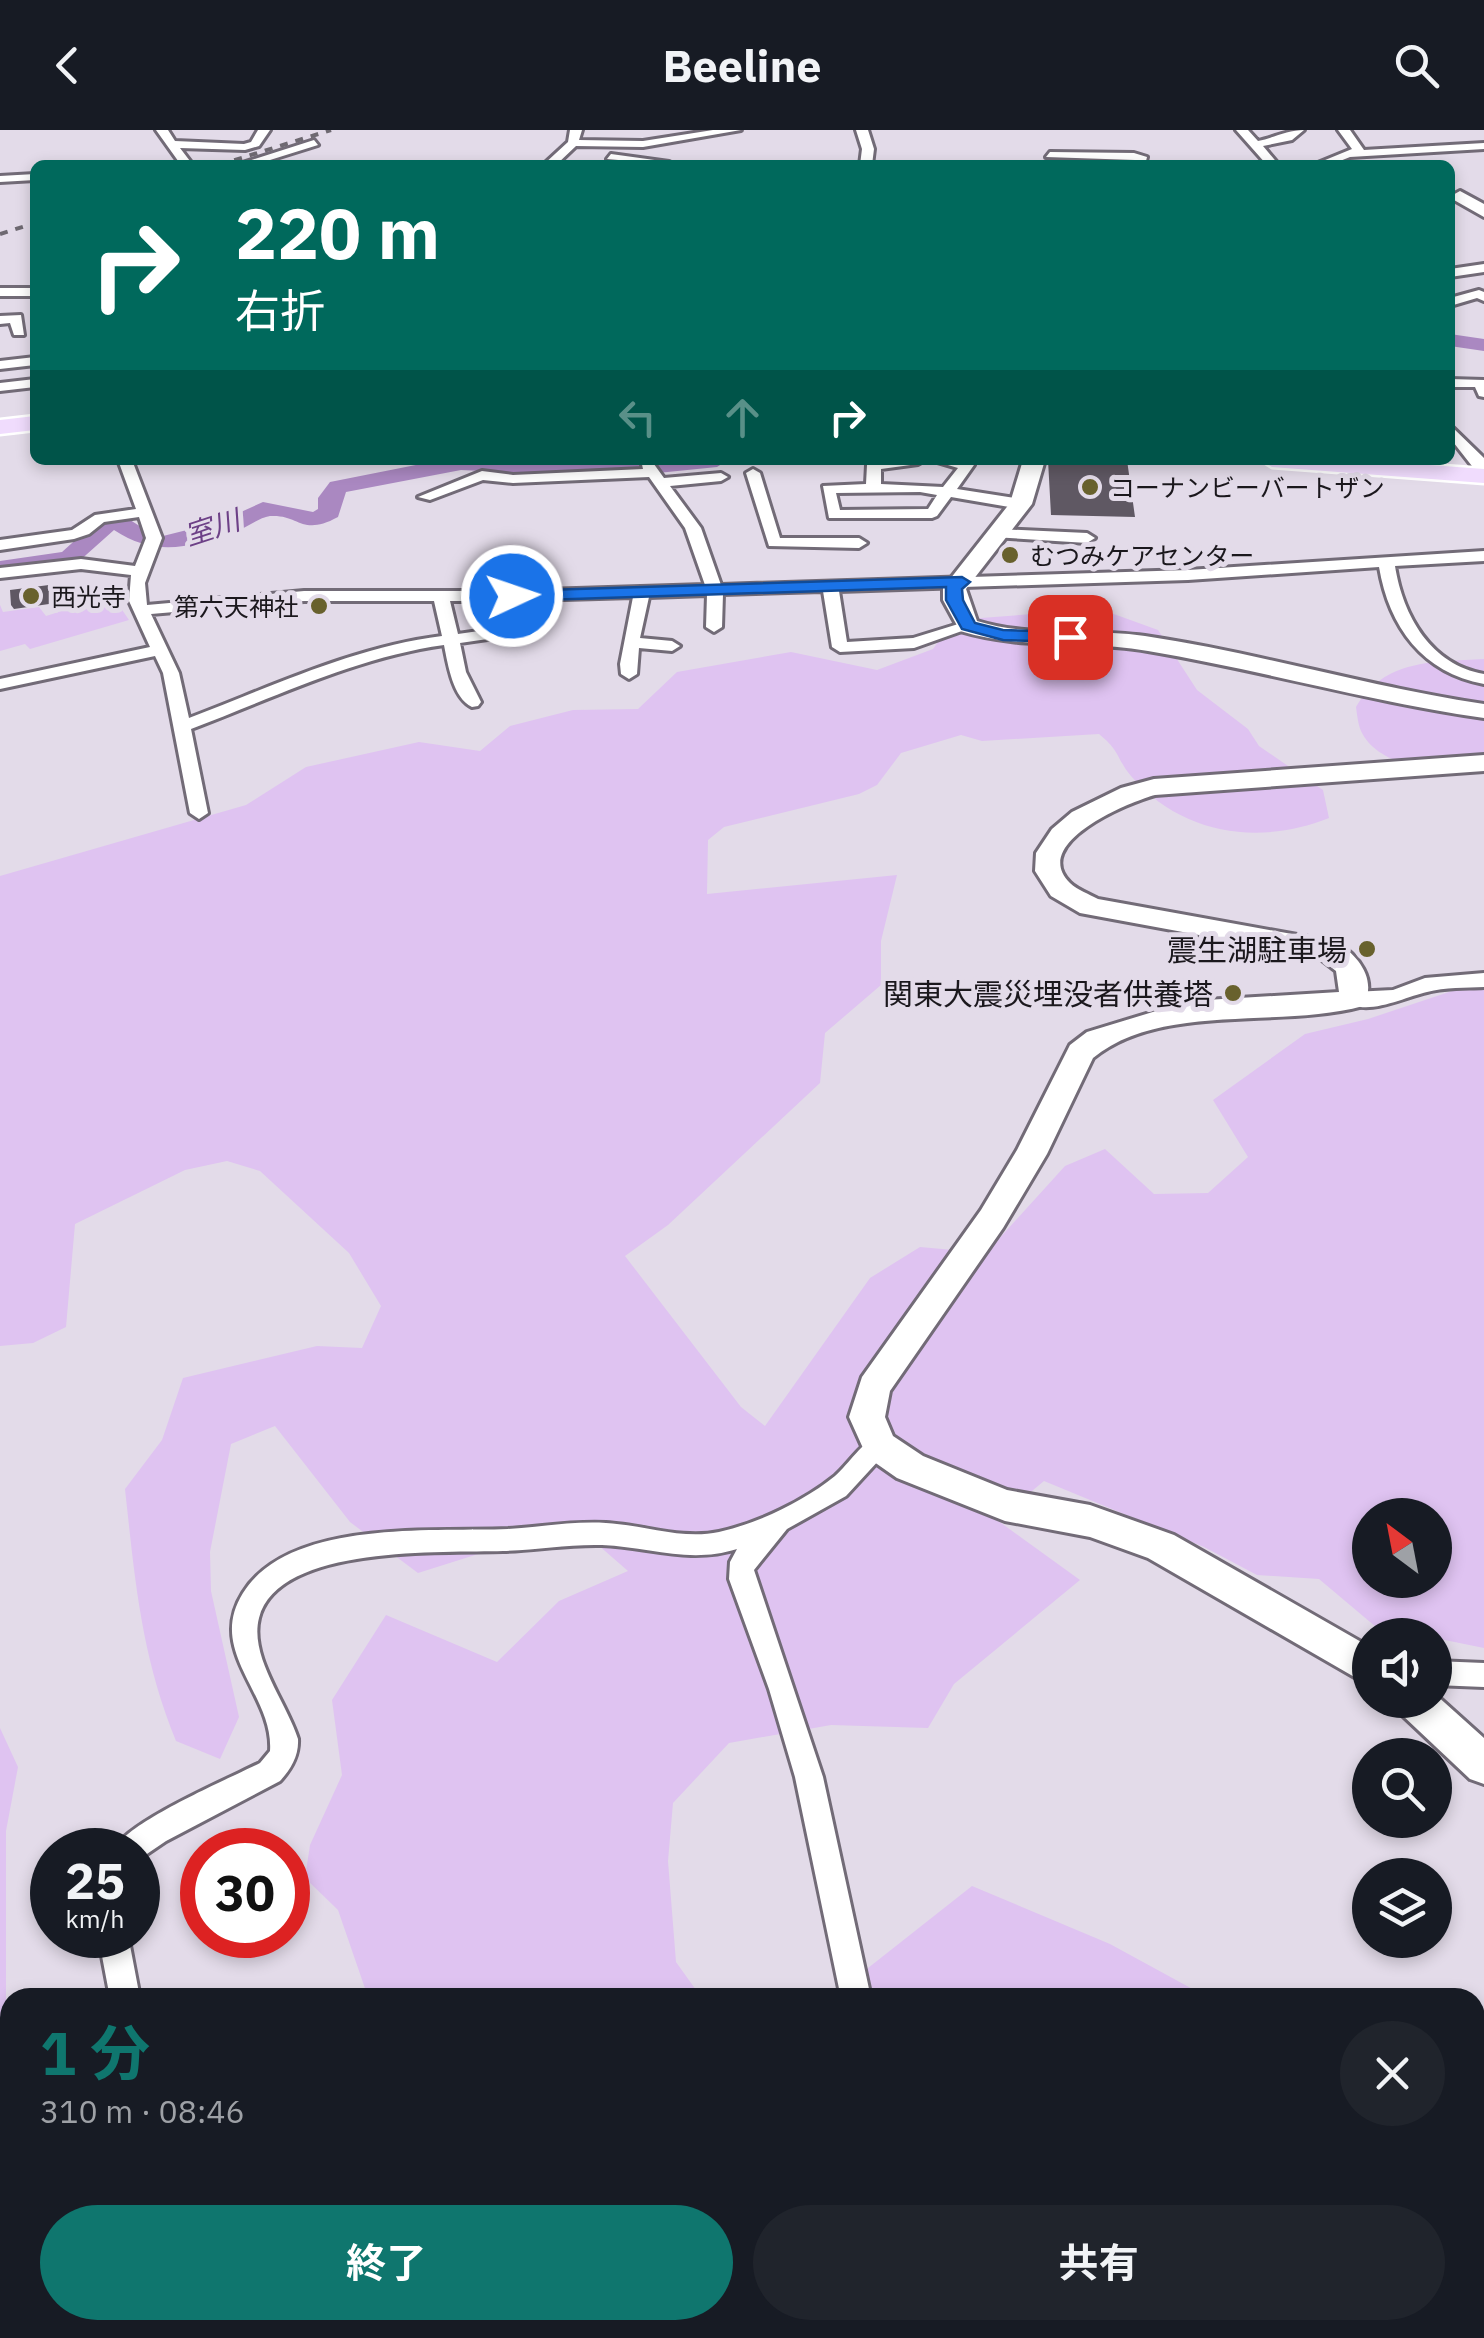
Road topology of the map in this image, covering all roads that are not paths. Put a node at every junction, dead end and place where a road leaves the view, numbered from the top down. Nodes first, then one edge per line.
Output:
1 (162, 130) edge
2 (264, 130) edge
3 (735, 130) edge
4 (862, 130) edge
5 (1242, 130) edge
6 (1298, 130) edge
7 (1344, 130) edge
8 (673, 135) edge
9 (571, 141) edge
10 (176, 144) junction
11 (1258, 144) junction
12 (1483, 147) edge
13 (1346, 154) junction
14 (1050, 156) edge
15 (184, 160) edge
16 (258, 160) edge
17 (307, 160) edge
18 (554, 160) edge
19 (649, 160) edge
20 (867, 160) edge
21 (1140, 160) edge
22 (1269, 160) edge
23 (1331, 160) edge
24 (30, 177) edge
25 (0, 179) edge
26 (1484, 189) edge
27 (1455, 196) edge
28 (1484, 212) edge
29 (1484, 268) edge
30 (1455, 272) edge
31 (0, 292) edge
32 (30, 292) edge
33 (1484, 297) edge
34 (1455, 301) edge
35 (0, 320) edge
36 (30, 322) edge
37 (30, 362) edge
38 (0, 365) edge
39 (1455, 383) edge
40 (30, 384) edge
41 (0, 387) edge
42 (1484, 393) edge
43 (30, 423) edge
44 (0, 426) edge
45 (1455, 433) edge
46 (1455, 434) edge
47 (1484, 436) edge
48 (127, 465) edge
49 (874, 465) edge
50 (963, 465) edge
51 (1033, 465) edge
52 (1348, 465) edge
53 (650, 470) edge
54 (753, 472) dead end
55 (1484, 474) edge
56 (720, 477) dead end
57 (873, 488) junction
58 (949, 492) junction
59 (425, 497) dead end
60 (1021, 504) junction
61 (145, 512) junction
62 (998, 534) junction
63 (1080, 540) dead end
64 (859, 543) dead end
65 (0, 545) edge
66 (1484, 556) edge
67 (1386, 560) junction
68 (833, 569) junction
69 (138, 572) junction
70 (0, 573) edge
71 (962, 582) junction
72 (715, 590) junction
73 (642, 591) junction
74 (441, 596) junction
75 (522, 596) junction
76 (141, 610) junction
77 (968, 626) junction
78 (714, 627) dead end
79 (451, 638) junction
80 (632, 642) junction
81 (672, 646) dead end
82 (160, 650) junction
83 (628, 674) dead end
84 (1484, 679) edge
85 (0, 684) edge
86 (472, 702) dead end
87 (1484, 711) edge
88 (184, 726) junction
89 (1484, 763) edge
90 (199, 812) dead end
91 (1484, 980) edge
92 (1354, 1000) junction
93 (880, 1446) junction
94 (778, 1522) junction
95 (1352, 1657) edge
96 (1452, 1674) edge
97 (1484, 1676) edge
98 (1434, 1718) edge
99 (1484, 1764) edge
100 (160, 1829) edge
101 (117, 1958) edge
102 (123, 1988) edge
103 (854, 1988) edge

1 - 10 street
2 - 10 street
3 - 8 street
4 - 20 street
5 - 11 street
6 - 11 street
7 - 13 street
8 - 9 street
9 - 18 street
9 - 19 street
10 - 15 street
11 - 22 street
12 - 13 street
13 - 23 street
14 - 21 street
16 - 17 street
24 - 25 street
26 - 27 street
27 - 28 street
29 - 30 street
31 - 32 street
33 - 34 street
35 - 36 street
37 - 38 street
39 - 42 street
40 - 41 street
43 - 44 main road
45 - 47 street
46 - 55 street
48 - 61 street
49 - 57 street
50 - 58 street
51 - 60 street
52 - 55 main road
53 - 56 street
53 - 59 street
53 - 72 street
54 - 68 street
57 - 58 street
57 - 58 street
58 - 60 street
60 - 62 street
61 - 65 street
61 - 69 street
62 - 63 street
62 - 71 street
64 - 68 street
66 - 67 street
67 - 71 street
67 - 84 street
68 - 71 street
68 - 72 street
68 - 77 street
69 - 70 street
69 - 76 street
71 - 77 street
72 - 73 street
72 - 78 street
73 - 75 street
73 - 80 street
74 - 75 street
74 - 76 street
74 - 79 street
75 - 79 street
76 - 82 street
77 - 87 street
79 - 86 street
79 - 88 street
80 - 81 street
80 - 83 street
82 - 85 street
82 - 88 street
88 - 90 street
89 - 92 street
91 - 92 street
92 - 93 street
93 - 94 street
93 - 95 street
94 - 100 street
94 - 103 street
96 - 97 street
98 - 99 street
101 - 102 street

